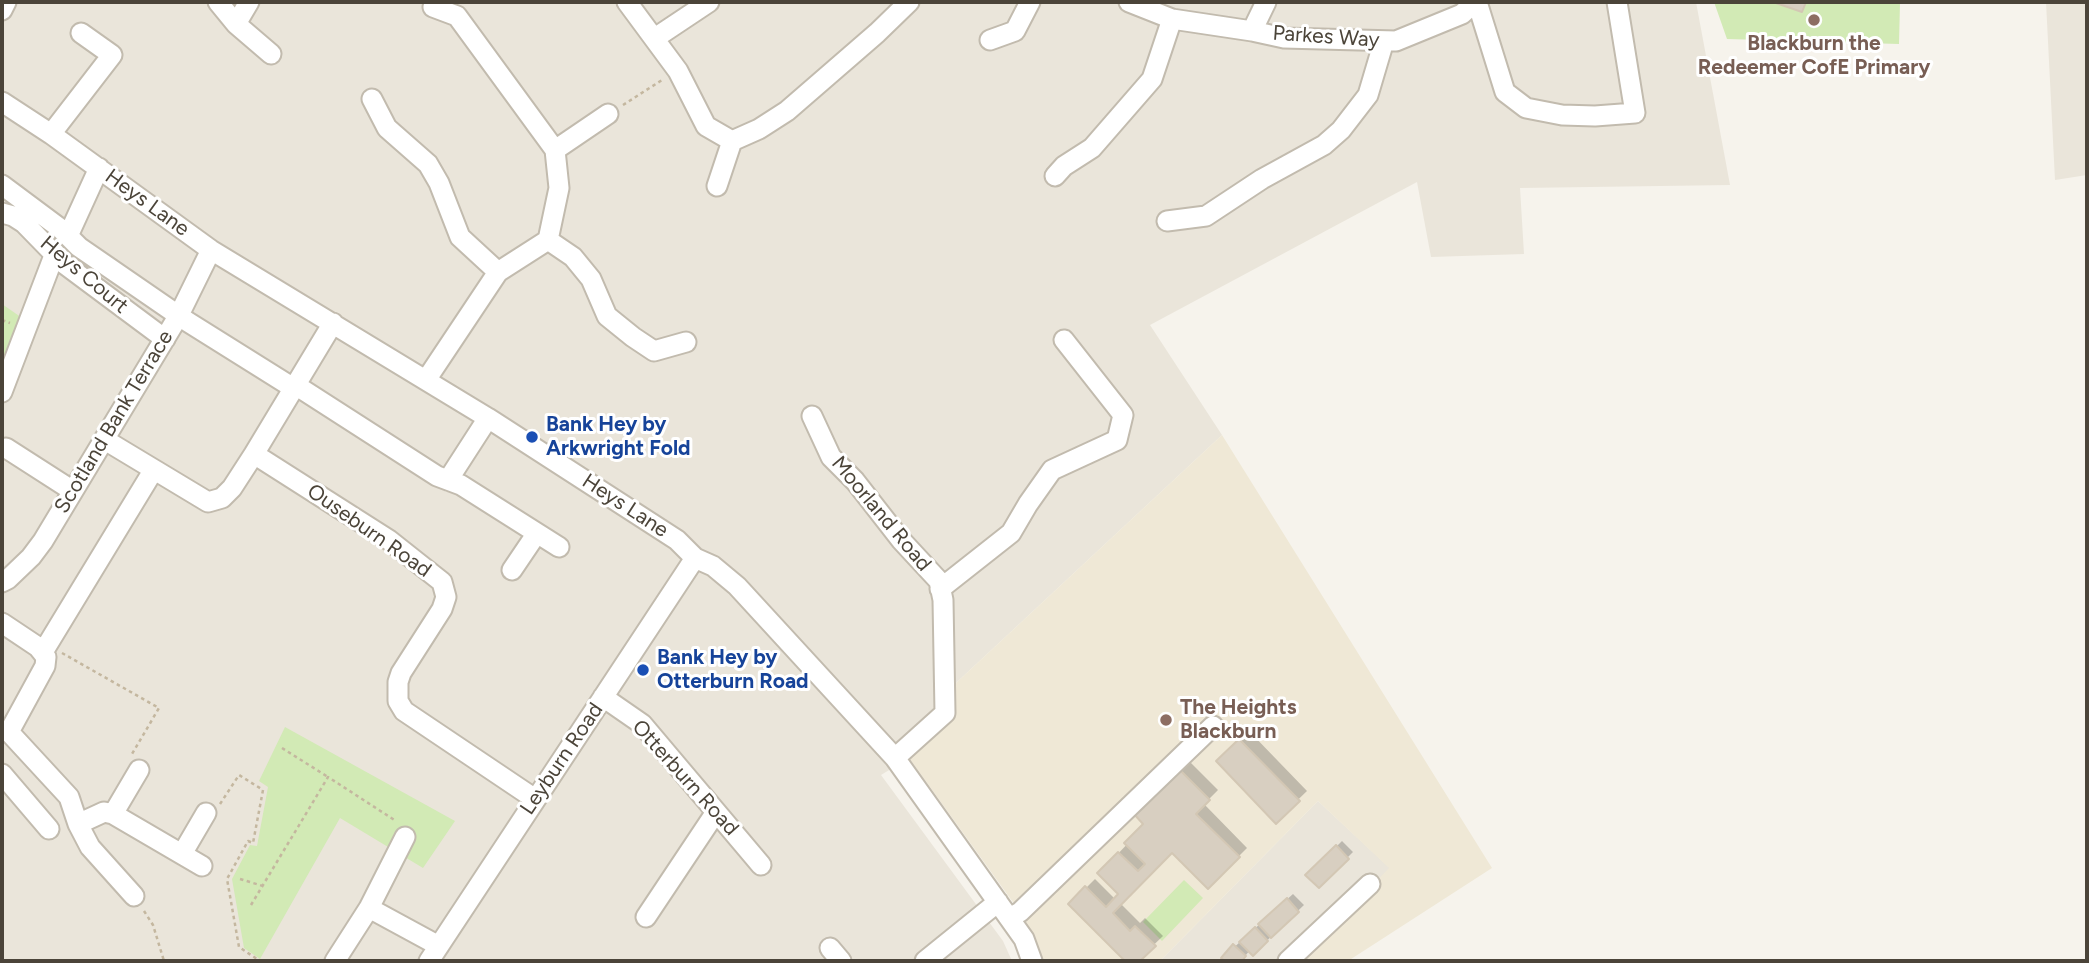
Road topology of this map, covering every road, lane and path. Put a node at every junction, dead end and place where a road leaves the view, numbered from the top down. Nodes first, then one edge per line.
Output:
1 (6, 2) edge
2 (218, 2) edge
3 (249, 2) edge
4 (627, 2) edge
5 (709, 2) edge
6 (909, 2) edge
7 (1030, 2) edge
8 (1129, 2) edge
9 (1266, 2) edge
10 (1476, 2) edge
11 (1617, 2) edge
12 (433, 6) dead end
13 (2, 10) edge
14 (1172, 19) junction
15 (236, 24) junction
16 (1252, 30) junction
17 (81, 33) dead end
18 (655, 38) junction
19 (990, 40) dead end
20 (1384, 41) junction
21 (271, 54) dead end
22 (678, 71) junction
23 (372, 99) dead end
24 (2, 102) edge
25 (608, 114) joint
26 (51, 134) junction
27 (732, 141) junction
28 (555, 150) junction
29 (99, 168) junction
30 (1055, 176) dead end
31 (2, 185) edge
32 (717, 186) dead end
33 (2, 213) edge
34 (1167, 221) dead end
35 (68, 236) junction
36 (548, 240) junction
37 (211, 250) junction
38 (55, 253) junction
39 (498, 272) junction
40 (179, 314) junction
41 (333, 323) junction
42 (165, 339) junction
43 (1064, 340) dead end
44 (686, 342) dead end
45 (426, 380) junction
46 (296, 388) junction
47 (2, 392) edge
48 (811, 416) dead end
49 (488, 418) junction
50 (105, 440) junction
51 (6, 448) dead end
52 (254, 454) junction
53 (153, 471) junction
54 (448, 480) junction
55 (73, 491) junction
56 (537, 533) junction
57 (559, 547) dead end
58 (695, 558) junction
59 (512, 570) dead end
60 (2, 582) edge
61 (940, 589) junction
62 (2, 623) edge
63 (45, 648) junction
64 (603, 697) junction
65 (1213, 726) dead end
66 (6, 734) edge
67 (282, 748) dead end
68 (895, 758) junction
69 (139, 770) joint
70 (2, 774) edge
71 (328, 777) junction
72 (535, 799) junction
73 (716, 812) junction
74 (206, 813) joint
75 (113, 814) junction
76 (78, 824) junction
77 (49, 829) dead end
78 (405, 837) joint
79 (182, 854) junction
80 (761, 865) dead end
81 (202, 866) dead end
82 (240, 879) dead end
83 (1370, 884) dead end
84 (263, 886) junction
85 (134, 896) joint
86 (251, 905) dead end
87 (369, 908) junction
88 (1003, 910) junction
89 (646, 917) dead end
90 (434, 953) edge
91 (164, 961) edge
92 (260, 961) edge
93 (335, 961) edge
94 (926, 961) edge
95 (1032, 961) edge
96 (1288, 961) edge

1 - 13 street
2 - 15 street
3 - 15 street
4 - 18 street
5 - 18 street
6 - 27 street
7 - 19 street
8 - 14 street, Parkes Way
9 - 16 street
10 - 11 street
10 - 20 street, Parkes Way
12 - 28 street
14 - 16 street, Parkes Way
14 - 30 street
15 - 21 street
16 - 20 street, Parkes Way
17 - 26 street
18 - 22 street
20 - 34 street
22 - 25 path
22 - 27 street
23 - 39 street
24 - 26 street, Heys Lane
25 - 28 street
26 - 29 street, Heys Lane
27 - 32 street
28 - 36 street
29 - 35 street
29 - 37 street, Heys Lane
31 - 35 street
33 - 38 street, Heys Court
35 - 40 street
36 - 39 street
36 - 44 street
37 - 40 street, Scotland Bank Terrace
37 - 41 street, Heys Lane
38 - 42 street, Heys Court
38 - 47 street
39 - 45 street
40 - 42 street, Scotland Bank Terrace
40 - 46 street
41 - 45 street, Heys Lane
41 - 46 street
42 - 50 street, Scotland Bank Terrace
43 - 61 street
45 - 49 street, Heys Lane
46 - 52 street
46 - 54 street
48 - 61 street, Moorland Road
49 - 54 street
49 - 58 street, Heys Lane
50 - 53 street
50 - 55 street, Scotland Bank Terrace
51 - 55 street
52 - 53 street
52 - 72 street, Ouseburn Road
53 - 63 street
54 - 56 street
55 - 60 street, Scotland Bank Terrace
56 - 57 street
56 - 59 street
58 - 64 street, Leyburn Road
58 - 68 street, Heys Lane
61 - 68 street, Moorland Road
62 - 63 street
63 - 66 street
63 - 69 path
64 - 72 street, Leyburn Road
64 - 73 street, Otterburn Road
65 - 88 street
66 - 76 street
67 - 71 path
68 - 88 street, Heys Lane
69 - 75 street
70 - 77 street
71 - 78 path
71 - 84 path
72 - 90 street, Leyburn Road
73 - 80 street, Otterburn Road
73 - 89 street
74 - 79 street
74 - 92 path
75 - 76 street
75 - 79 street
76 - 85 street
78 - 87 street
79 - 81 street
82 - 84 path
83 - 96 street
84 - 86 path
85 - 91 path
87 - 90 street
87 - 93 street
88 - 94 street
88 - 95 street, Heys Lane

